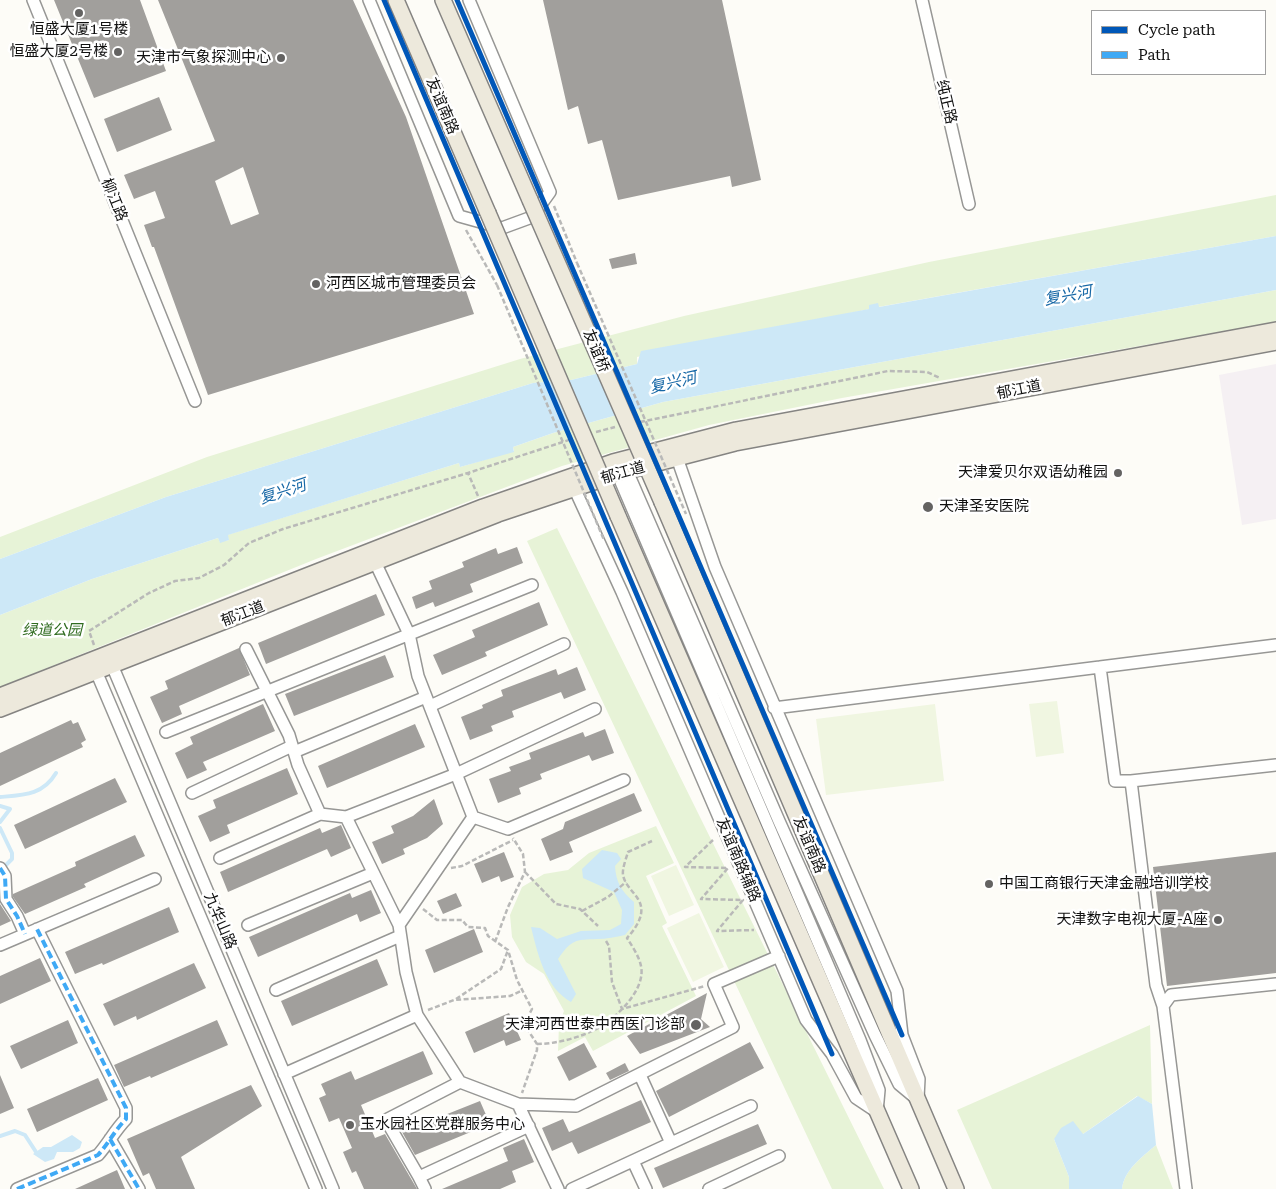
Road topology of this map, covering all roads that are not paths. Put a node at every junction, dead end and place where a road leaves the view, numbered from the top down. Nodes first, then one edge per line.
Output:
1 (34, 0) edge
2 (369, 0) edge
3 (396, 0) edge
4 (443, 0) edge
5 (469, 0) edge
6 (922, 0) edge
7 (970, 204) dead end
8 (1276, 330) edge
9 (1276, 342) edge
10 (195, 401) dead end
11 (675, 451) junction
12 (620, 467) junction
13 (571, 482) junction
14 (662, 502) joint
15 (375, 562) junction
16 (532, 584) dead end
17 (409, 634) junction
18 (564, 644) dead end
19 (1276, 645) edge
20 (246, 649) dead end
21 (101, 661) junction
22 (1100, 667) junction
23 (266, 691) junction
24 (0, 696) edge
25 (428, 701) junction
26 (774, 708) junction
27 (0, 709) edge
28 (596, 710) dead end
29 (166, 732) dead end
30 (293, 749) junction
31 (1276, 765) edge
32 (456, 774) junction
33 (624, 780) dead end
34 (1131, 781) junction
35 (192, 793) dead end
36 (320, 814) junction
37 (346, 817) junction
38 (473, 817) junction
39 (220, 858) dead end
40 (3, 872) edge
41 (373, 873) junction
42 (155, 879) dead end
43 (248, 924) dead end
44 (37, 929) junction
45 (399, 931) junction
46 (25, 934) junction
47 (0, 945) edge
48 (779, 956) junction
49 (1276, 984) edge
50 (276, 990) dead end
51 (1163, 1006) junction
52 (417, 1015) junction
53 (284, 1074) junction
54 (640, 1075) junction
55 (460, 1082) junction
56 (918, 1100) junction
57 (518, 1104) junction
58 (750, 1106) dead end
59 (877, 1112) junction
60 (529, 1126) junction
61 (110, 1139) junction
62 (671, 1143) junction
63 (779, 1156) dead end
64 (633, 1161) junction
65 (419, 1177) junction
66 (17, 1189) edge
67 (139, 1189) edge
68 (316, 1189) edge
69 (333, 1189) edge
70 (425, 1189) edge
71 (558, 1189) edge
72 (572, 1189) edge
73 (646, 1189) edge
74 (709, 1189) edge
75 (911, 1189) edge
76 (956, 1189) edge
77 (1186, 1189) edge

1 - 10 street, 柳江路
2 - 5 street
3 - 59 main road, 友谊南路, bridge
4 - 14 main road, 友谊桥, bridge
6 - 7 street, 纯正路
8 - 11 main road, 郁江道
9 - 11 main road, 郁江道
11 - 12 main road, 郁江道
11 - 26 street
12 - 13 main road, 郁江道
12 - 56 street
12 - 59 street
13 - 15 main road, 郁江道
13 - 21 main road, 郁江道
13 - 48 street, 友谊南路辅路
14 - 56 main road, 友谊南路
15 - 17 street
15 - 21 main road, 郁江道
16 - 17 street
17 - 23 street
17 - 25 street
18 - 25 street
19 - 22 street
20 - 23 street
21 - 24 main road, 郁江道
21 - 27 main road, 郁江道
21 - 53 street, 九华山路
21 - 68 street, 九华山路
22 - 26 street
22 - 34 street
23 - 29 street
23 - 30 street
25 - 30 street
25 - 32 street
26 - 56 street
28 - 32 street
30 - 35 street
30 - 36 street
31 - 34 street
32 - 37 street
32 - 38 street
33 - 38 street
34 - 51 street
36 - 37 street
36 - 39 street
37 - 41 street
38 - 45 street
40 - 46 street
41 - 43 street
41 - 45 street
42 - 44 street
44 - 46 street
44 - 61 street
45 - 50 street
45 - 52 street
46 - 47 street
48 - 54 street
48 - 59 street, 友谊南路辅路
49 - 51 street
51 - 77 street
52 - 53 street
52 - 55 street
53 - 69 street, 九华山路
54 - 57 street
54 - 62 street
55 - 57 street
55 - 65 street
56 - 76 main road, 友谊南路
57 - 60 street
58 - 62 street
59 - 75 main road
60 - 65 street
60 - 71 street
61 - 66 street
61 - 67 street
62 - 64 street
63 - 74 street
64 - 72 street
64 - 73 street
65 - 70 street

